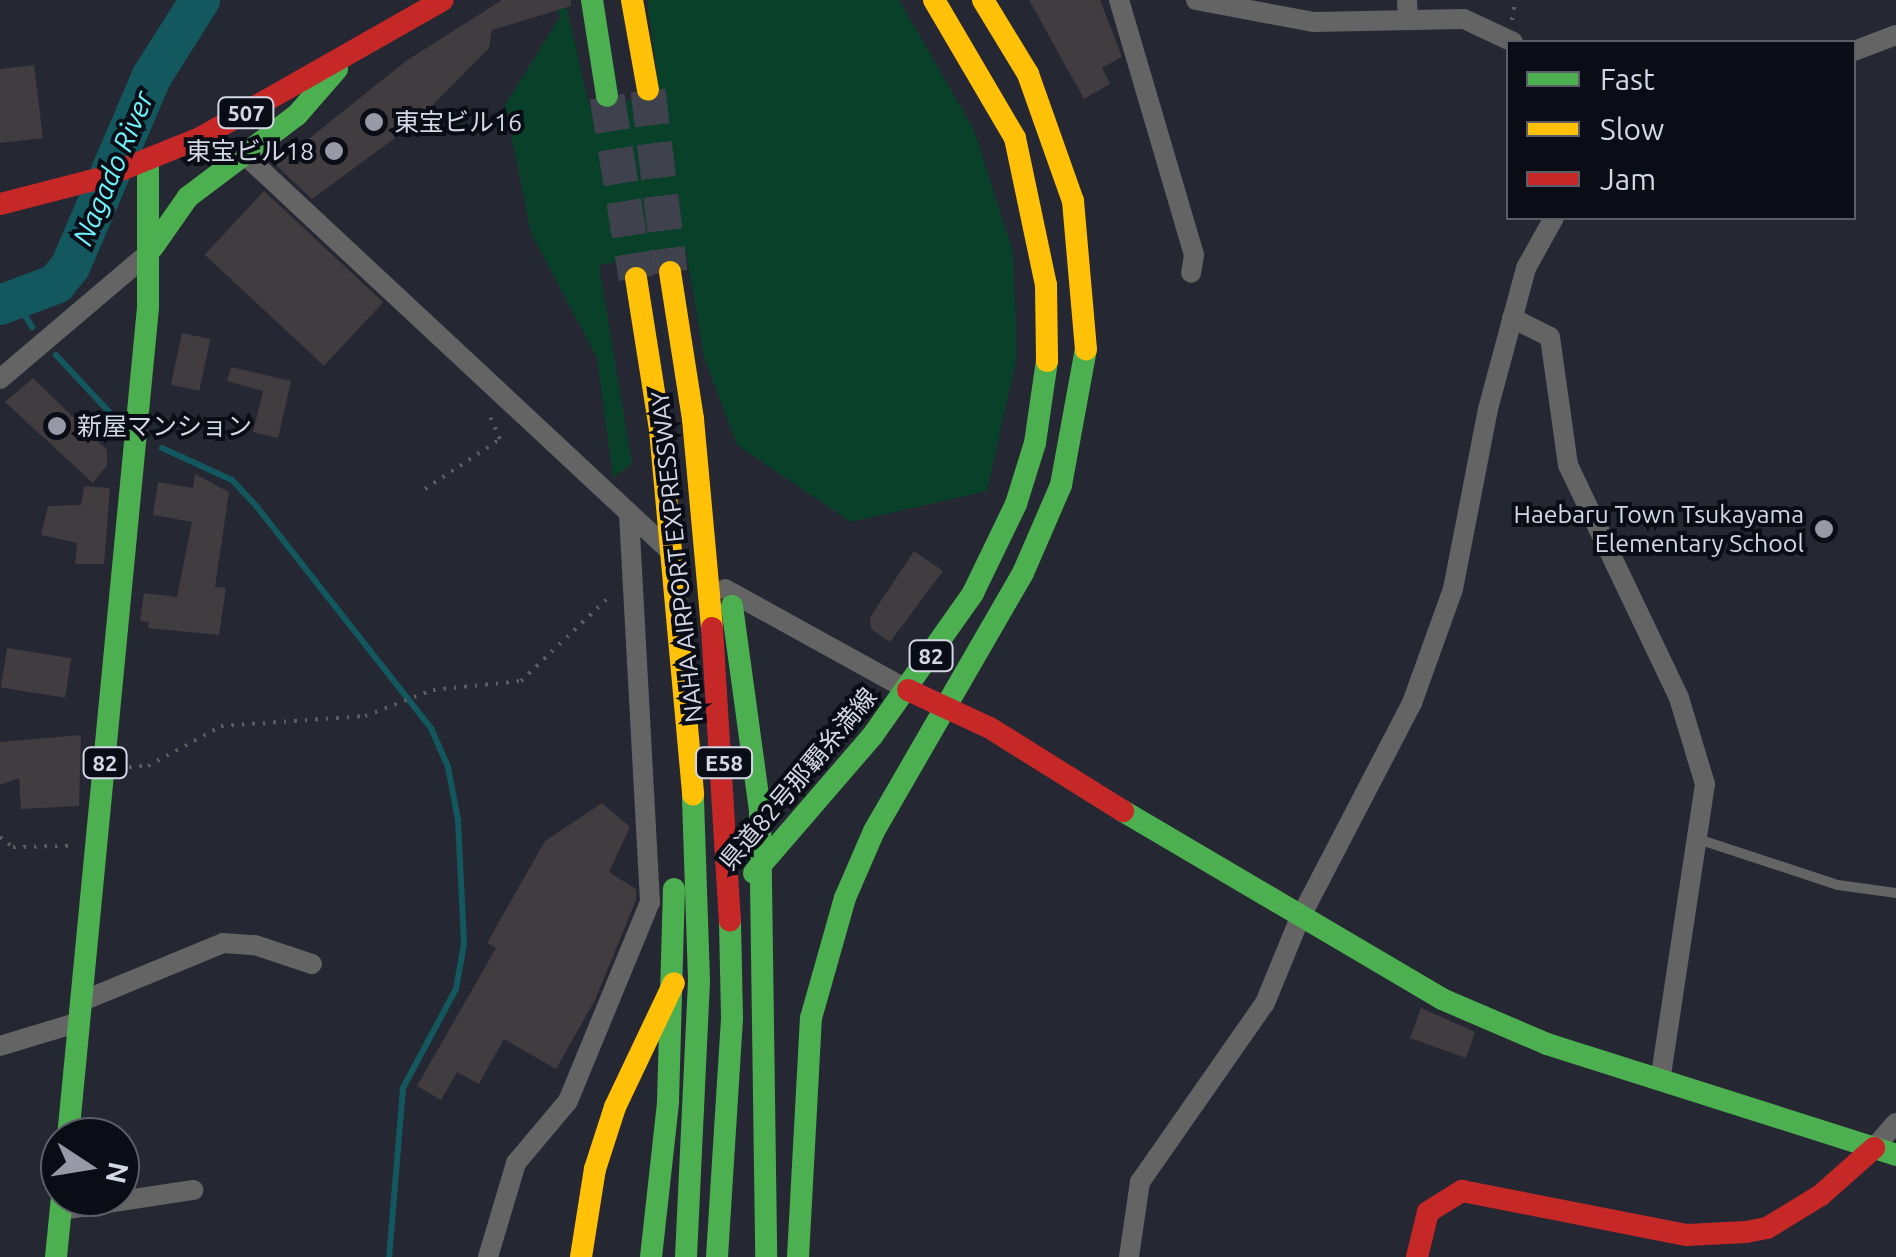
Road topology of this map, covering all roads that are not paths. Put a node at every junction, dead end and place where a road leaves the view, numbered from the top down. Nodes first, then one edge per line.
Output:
1 (443, 0) edge
2 (592, 0) edge
3 (632, 0) edge
4 (934, 0) edge
5 (982, 0) edge
6 (1120, 0) edge
7 (1196, 0) edge
8 (1258, 6) edge
9 (1407, 10) edge
10 (1896, 35) edge
11 (1509, 40) edge
12 (1856, 50) edge
13 (342, 63) junction
14 (648, 90) tunnel mouth
15 (607, 96) tunnel mouth
16 (246, 156) junction
17 (146, 162) junction
18 (0, 204) edge
19 (1553, 220) edge
20 (152, 250) junction
21 (670, 272) tunnel mouth
22 (1190, 274) dead end
23 (636, 278) tunnel mouth
24 (1512, 318) junction
25 (0, 378) edge
26 (692, 419) junction
27 (660, 430) junction
28 (630, 514) junction
29 (908, 690) junction
30 (946, 708) junction
31 (1698, 839) junction
32 (1896, 893) edge
33 (1300, 920) junction
34 (312, 964) dead end
35 (79, 1012) junction
36 (0, 1046) edge
37 (1660, 1080) junction
38 (70, 1117) edge
39 (1896, 1124) edge
40 (1885, 1151) edge
41 (193, 1190) dead end
42 (140, 1195) edge
43 (60, 1217) edge
44 (56, 1257) edge
45 (488, 1257) edge
46 (581, 1257) edge
47 (651, 1257) edge
48 (686, 1257) edge
49 (718, 1257) edge
50 (766, 1257) edge
51 (798, 1257) edge
52 (1128, 1257) edge
53 (1417, 1257) edge

1 - 13 main road, 507
2 - 15 main road
3 - 14 main road
4 - 29 main road, 県道82号那覇糸満線 / 82
5 - 30 main road, 82
6 - 22 street
7 - 8 street
8 - 9 street
9 - 11 street
10 - 12 street
13 - 16 main road
13 - 17 main road, 507
16 - 20 main road
16 - 28 street
17 - 18 main road, 507
17 - 20 main road, 82
19 - 24 street
20 - 25 street
20 - 35 main road, 82
21 - 26 main road, NAHA AIRPORT EXPRESSWAY / E58
23 - 27 main road, NAHA AIRPORT EXPRESSWAY / E58
24 - 31 street
24 - 33 street
26 - 49 main road, NAHA AIRPORT EXPRESSWAY / E58
26 - 50 main road
27 - 47 main road
27 - 48 main road, NAHA AIRPORT EXPRESSWAY / E58
28 - 29 street
28 - 45 street
29 - 30 main road
29 - 46 main road, 県道82号那覇糸満線 / 82
30 - 33 main road
30 - 51 main road, 82
31 - 32 lane
31 - 37 street
33 - 37 main road
33 - 52 street
34 - 35 street
35 - 36 street
35 - 38 main road, 82
37 - 40 main road
39 - 40 street
40 - 53 main road
41 - 42 street
43 - 44 main road

